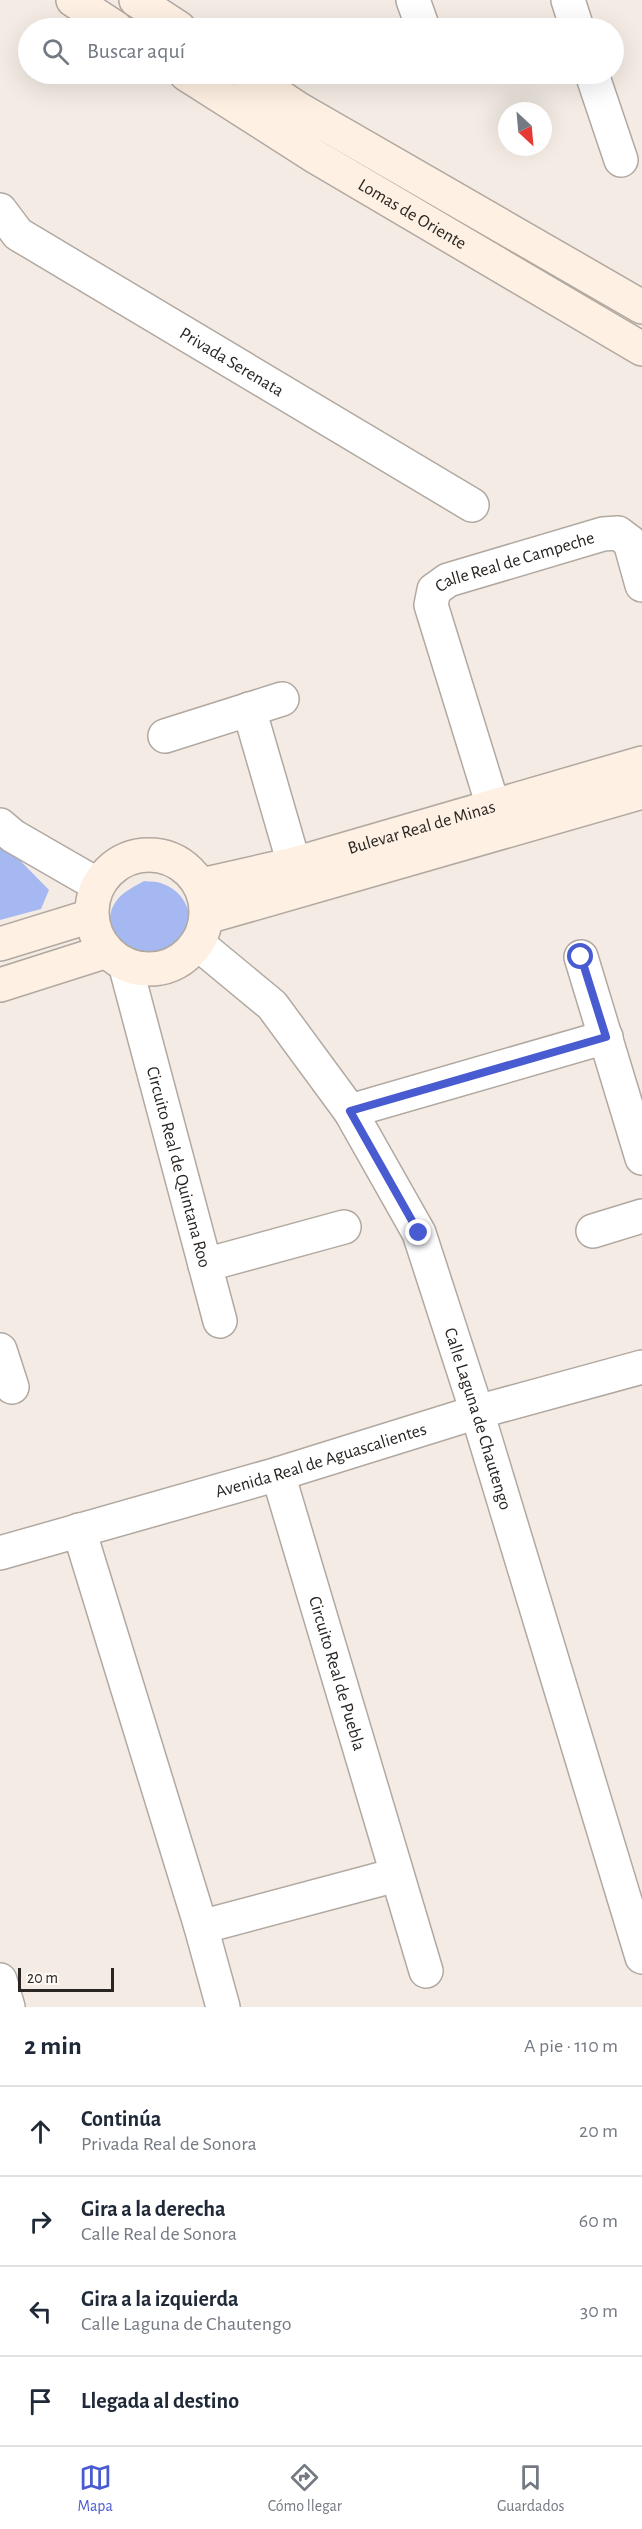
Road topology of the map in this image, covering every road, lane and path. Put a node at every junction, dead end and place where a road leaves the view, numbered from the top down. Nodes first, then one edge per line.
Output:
1 (73, 0) edge
2 (136, 0) edge
3 (413, 0) edge
4 (568, 0) edge
5 (101, 18) edge
6 (164, 18) edge
7 (419, 18) edge
8 (574, 18) edge
9 (202, 84) edge
10 (261, 84) edge
11 (595, 84) edge
12 (621, 160) dead end
13 (0, 210) edge
14 (642, 307) edge
15 (642, 349) edge
16 (472, 505) dead end
17 (642, 585) edge
18 (282, 699) dead end
19 (249, 710) junction
20 (165, 736) dead end
21 (642, 763) edge
22 (642, 792) edge
23 (493, 806) junction
24 (0, 825) edge
25 (294, 864) junction
26 (201, 885) junction
27 (94, 901) junction
28 (202, 930) junction
29 (0, 944) edge
30 (581, 957) dead end
31 (116, 958) junction
32 (0, 985) edge
33 (606, 1037) junction
34 (350, 1111) junction
35 (642, 1158) edge
36 (642, 1216) edge
37 (344, 1227) dead end
38 (593, 1231) dead end
39 (205, 1265) junction
40 (220, 1321) dead end
41 (0, 1350) edge
42 (642, 1367) edge
43 (12, 1387) dead end
44 (477, 1412) junction
45 (278, 1474) junction
46 (79, 1530) junction
47 (0, 1553) edge
48 (396, 1875) junction
49 (201, 1927) junction
50 (642, 1957) edge
51 (426, 1971) dead end
52 (0, 1980) edge
53 (8, 2007) edge
54 (223, 2007) edge

1 - 5 street
2 - 6 street
3 - 7 street
4 - 8 street
9 - 15 street, Lomas de Oriente
10 - 14 street, Lomas de Oriente
11 - 12 street
13 - 16 street, Privada Serenata
17 - 23 street, Calle Real de Campeche
18 - 19 street
19 - 20 street
19 - 25 street
21 - 23 street, Bulevar Real de Minas
22 - 28 street, Bulevar Real de Minas
23 - 25 street, Bulevar Real de Minas
24 - 27 street
25 - 26 street, Bulevar Real de Minas
26 - 27 street
26 - 28 street
27 - 29 street
27 - 31 street
28 - 31 street
28 - 34 street, Calle Laguna de Chautengo
30 - 33 street
31 - 32 street
31 - 39 street, Circuito Real de Quintana Roo
33 - 34 street
33 - 35 street
34 - 44 street, Calle Laguna de Chautengo
36 - 38 street
37 - 39 street, Circuito Real de Quintana Roo
39 - 40 street
41 - 43 street
42 - 44 street, Avenida Real de Aguascalientes
44 - 45 street, Avenida Real de Aguascalientes
44 - 50 street, Calle Laguna de Chautengo
45 - 46 street, Avenida Real de Aguascalientes
45 - 48 street, Circuito Real de Puebla
46 - 47 street, Avenida Real de Aguascalientes
46 - 49 street
48 - 49 street
48 - 51 street, Circuito Real de Puebla
49 - 54 street
52 - 53 street

